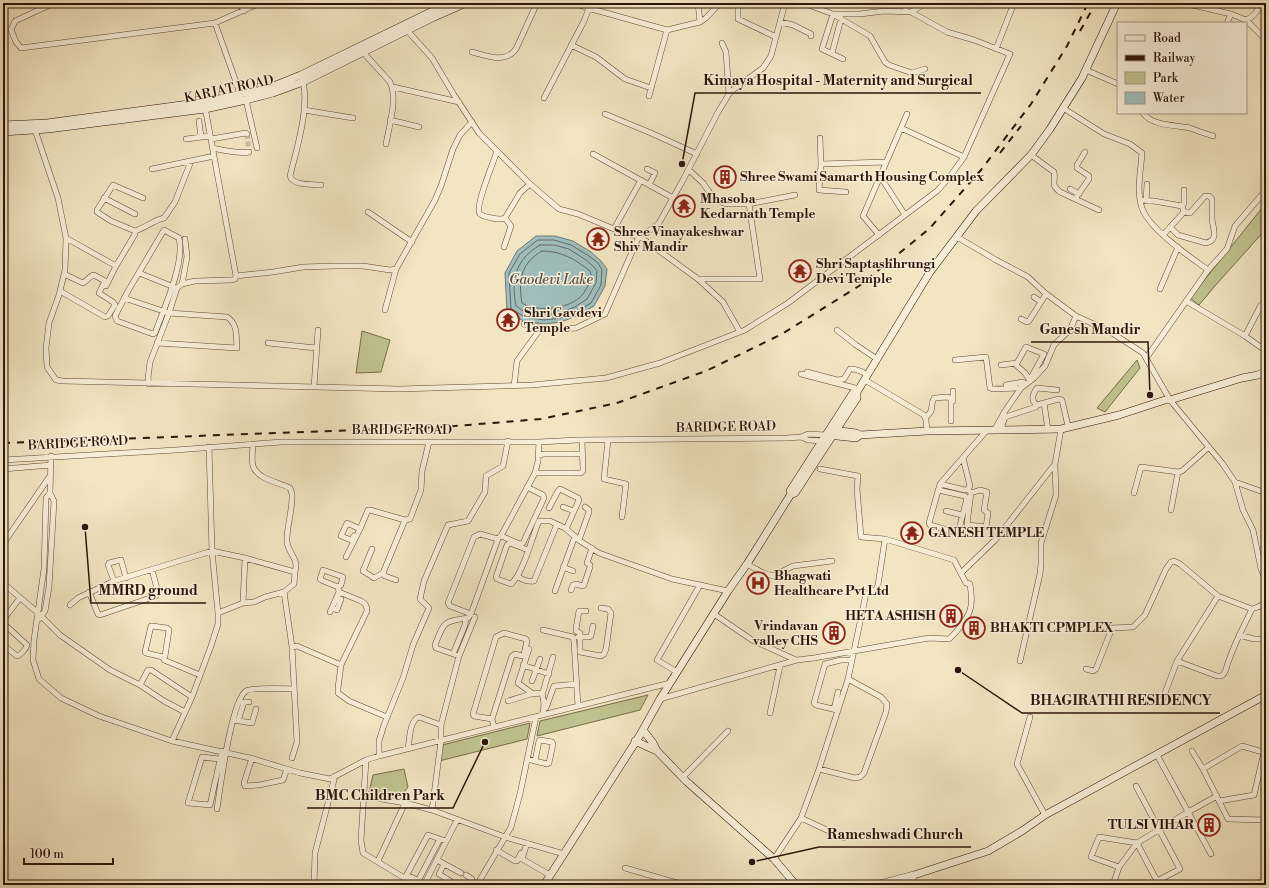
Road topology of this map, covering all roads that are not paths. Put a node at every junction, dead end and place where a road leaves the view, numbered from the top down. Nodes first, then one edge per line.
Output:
1 (54, 3) edge
2 (240, 3) edge
3 (260, 3) edge
4 (449, 3) edge
5 (466, 3) edge
6 (537, 3) edge
7 (573, 3) edge
8 (698, 3) edge
9 (720, 3) edge
10 (738, 3) edge
11 (786, 3) edge
12 (803, 3) edge
13 (904, 3) edge
14 (923, 3) edge
15 (1014, 3) edge
16 (1117, 3) edge
17 (1184, 3) edge
18 (1261, 3) edge
19 (589, 6) edge
20 (244, 10) junction
21 (909, 12) junction
22 (833, 14) junction
23 (1231, 14) junction
24 (841, 19) junction
25 (1246, 20) junction
26 (700, 22) junction
27 (780, 22) junction
28 (1227, 22) edge
29 (214, 23) junction
30 (406, 28) junction
31 (667, 30) junction
32 (811, 36) dead end
33 (776, 37) junction
34 (1266, 40) edge
35 (722, 43) dead end
36 (571, 45) junction
37 (996, 49) junction
38 (361, 50) junction
39 (472, 52) dead end
40 (832, 53) junction
41 (843, 59) dead end
42 (925, 69) dead end
43 (1086, 70) junction
44 (302, 78) junction
45 (1117, 84) edge
46 (393, 87) junction
47 (651, 88) junction
48 (729, 94) junction
49 (649, 96) dead end
50 (544, 98) dead end
51 (243, 99) junction
52 (459, 102) junction
53 (205, 105) junction
54 (1063, 108) junction
55 (304, 110) junction
56 (604, 114) dead end
57 (907, 114) dead end
58 (1144, 114) edge
59 (353, 118) dead end
60 (390, 120) junction
61 (199, 121) dead end
62 (472, 122) junction
63 (3, 126) edge
64 (34, 127) junction
65 (419, 127) dead end
66 (901, 128) junction
67 (3, 132) edge
68 (247, 134) dead end
69 (1214, 136) dead end
70 (201, 137) junction
71 (211, 137) junction
72 (820, 138) dead end
73 (186, 139) dead end
74 (386, 144) dead end
75 (213, 148) junction
76 (256, 148) dead end
77 (497, 151) junction
78 (249, 152) dead end
79 (1085, 152) dead end
80 (593, 154) dead end
81 (697, 154) junction
82 (1031, 155) junction
83 (214, 156) junction
84 (964, 157) junction
85 (191, 161) junction
86 (886, 162) junction
87 (821, 164) junction
88 (152, 169) dead end
89 (647, 169) dead end
90 (689, 170) junction
91 (880, 176) junction
92 (641, 180) junction
93 (650, 183) junction
94 (530, 184) junction
95 (1147, 184) dead end
96 (321, 185) dead end
97 (1070, 189) dead end
98 (1184, 190) dead end
99 (1266, 190) edge
100 (846, 192) dead end
101 (1079, 194) junction
102 (795, 195) dead end
103 (104, 198) junction
104 (143, 198) dead end
105 (672, 198) junction
106 (1075, 199) junction
107 (1146, 201) junction
108 (749, 204) junction
109 (1182, 206) junction
110 (1152, 207) dead end
111 (1099, 210) dead end
112 (368, 212) dead end
113 (1184, 212) junction
114 (135, 214) dead end
115 (905, 215) junction
116 (505, 218) junction
117 (1170, 227) junction
118 (614, 229) junction
119 (135, 234) dead end
120 (878, 235) junction
121 (1163, 235) junction
122 (639, 236) junction
123 (957, 237) junction
124 (66, 238) junction
125 (185, 239) dead end
126 (412, 242) junction
127 (504, 247) dead end
128 (1178, 247) junction
129 (116, 266) junction
130 (396, 269) junction
131 (1208, 270) junction
132 (139, 273) junction
133 (64, 274) junction
134 (236, 276) junction
135 (698, 279) junction
136 (182, 284) junction
137 (174, 287) junction
138 (1160, 289) dead end
139 (60, 292) junction
140 (101, 294) junction
141 (1046, 294) junction
142 (1034, 296) dead end
143 (124, 298) junction
144 (1186, 301) junction
145 (1042, 302) junction
146 (1266, 302) edge
147 (385, 310) dead end
148 (162, 312) junction
149 (169, 313) junction
150 (1076, 316) junction
151 (1021, 318) dead end
152 (524, 324) dead end
153 (541, 328) junction
154 (318, 330) dead end
155 (837, 330) dead end
156 (740, 332) junction
157 (1245, 336) junction
158 (157, 343) junction
159 (268, 343) dead end
160 (316, 348) junction
161 (1266, 351) edge
162 (1046, 357) junction
163 (1147, 357) junction
164 (877, 359) junction
165 (955, 360) dead end
166 (854, 364) dead end
167 (1015, 364) junction
168 (1001, 365) dead end
169 (1266, 371) edge
170 (867, 376) junction
171 (1029, 379) junction
172 (1023, 382) junction
173 (148, 384) junction
174 (1006, 385) dead end
175 (514, 386) junction
176 (314, 387) junction
177 (1021, 388) junction
178 (1057, 390) dead end
179 (858, 391) junction
180 (953, 391) dead end
181 (1170, 400) junction
182 (1044, 403) junction
183 (1037, 405) junction
184 (925, 418) junction
185 (951, 421) dead end
186 (1065, 428) junction
187 (998, 429) junction
188 (955, 430) junction
189 (987, 430) junction
190 (1048, 430) junction
191 (927, 431) junction
192 (829, 436) junction
193 (582, 440) junction
194 (608, 440) junction
195 (508, 441) junction
196 (429, 442) junction
197 (539, 442) junction
198 (253, 444) junction
199 (209, 447) junction
200 (1209, 447) junction
201 (582, 454) junction
202 (538, 455) junction
203 (52, 456) junction
204 (962, 458) junction
205 (3, 460) edge
206 (1055, 464) junction
207 (51, 465) junction
208 (3, 469) edge
209 (820, 469) dead end
210 (1178, 472) junction
211 (535, 473) junction
212 (51, 475) junction
213 (1235, 482) junction
214 (940, 484) junction
215 (527, 487) junction
216 (938, 490) junction
217 (969, 491) junction
218 (1134, 493) dead end
219 (1266, 493) edge
220 (563, 507) dead end
221 (584, 507) dead end
222 (549, 508) dead end
223 (946, 510) dead end
224 (1171, 510) dead end
225 (574, 511) junction
226 (962, 515) junction
227 (622, 517) dead end
228 (405, 520) junction
229 (557, 524) junction
230 (566, 529) junction
231 (499, 538) junction
232 (577, 538) junction
233 (885, 539) junction
234 (3, 544) edge
235 (592, 548) junction
236 (372, 549) dead end
237 (528, 550) junction
238 (212, 551) junction
239 (346, 557) dead end
240 (245, 558) junction
241 (832, 561) dead end
242 (747, 564) junction
243 (564, 567) junction
244 (152, 570) junction
245 (573, 570) dead end
246 (295, 572) junction
247 (961, 573) junction
248 (383, 574) junction
249 (518, 576) junction
250 (126, 578) junction
251 (396, 580) dead end
252 (1266, 580) edge
253 (114, 581) junction
254 (3, 583) edge
255 (700, 585) junction
256 (571, 590) dead end
257 (555, 591) dead end
258 (728, 591) junction
259 (89, 592) junction
260 (284, 592) junction
261 (1218, 596) junction
262 (20, 598) junction
263 (341, 599) dead end
264 (243, 603) junction
265 (1266, 603) edge
266 (70, 605) dead end
267 (601, 608) dead end
268 (1252, 609) junction
269 (331, 610) junction
270 (586, 611) dead end
271 (218, 613) junction
272 (40, 614) junction
273 (339, 614) dead end
274 (714, 614) junction
275 (473, 615) junction
276 (466, 618) junction
277 (3, 621) edge
278 (593, 626) dead end
279 (543, 630) dead end
280 (1239, 635) junction
281 (573, 637) junction
282 (580, 637) junction
283 (1266, 639) edge
284 (3, 645) edge
285 (292, 647) junction
286 (529, 649) dead end
287 (855, 651) junction
288 (456, 655) junction
289 (825, 656) junction
290 (162, 657) junction
291 (553, 657) dead end
292 (540, 659) dead end
293 (797, 660) junction
294 (852, 660) junction
295 (1020, 661) dead end
296 (1177, 661) junction
297 (825, 664) junction
298 (341, 665) junction
299 (524, 665) junction
300 (780, 666) junction
301 (1086, 669) dead end
302 (536, 670) junction
303 (677, 672) junction
304 (549, 674) junction
305 (200, 675) junction
306 (848, 679) junction
307 (532, 681) dead end
308 (670, 683) junction
309 (577, 684) junction
310 (140, 685) junction
311 (294, 689) junction
312 (838, 692) dead end
313 (542, 693) junction
314 (533, 694) junction
315 (1266, 695) edge
316 (192, 696) junction
317 (660, 699) junction
318 (508, 700) dead end
319 (1162, 701) dead end
320 (249, 702) dead end
321 (578, 706) junction
322 (256, 709) dead end
323 (836, 710) junction
324 (185, 712) junction
325 (770, 713) dead end
326 (543, 715) junction
327 (536, 716) junction
328 (387, 717) junction
329 (1030, 717) dead end
330 (492, 719) junction
331 (236, 720) junction
332 (441, 726) junction
333 (494, 727) junction
334 (643, 730) junction
335 (728, 731) dead end
336 (172, 741) junction
337 (441, 741) junction
338 (635, 741) junction
339 (202, 747) junction
340 (408, 748) junction
341 (657, 751) junction
342 (1192, 751) dead end
343 (224, 752) junction
344 (1265, 753) edge
345 (1157, 754) junction
346 (379, 756) junction
347 (252, 758) junction
348 (292, 758) dead end
349 (219, 759) junction
350 (527, 759) junction
351 (366, 760) junction
352 (535, 761) junction
353 (194, 769) dead end
354 (287, 769) junction
355 (819, 769) junction
356 (1203, 769) junction
357 (335, 776) junction
358 (683, 777) junction
359 (1136, 786) dead end
360 (364, 796) junction
361 (1218, 799) junction
362 (405, 803) junction
363 (217, 810) dead end
364 (432, 810) junction
365 (1188, 812) junction
366 (1045, 814) junction
367 (801, 818) junction
368 (457, 820) junction
369 (1266, 820) edge
370 (1160, 829) junction
371 (505, 837) junction
372 (844, 838) dead end
373 (440, 839) junction
374 (446, 841) junction
375 (526, 843) junction
376 (1138, 843) junction
377 (496, 850) junction
378 (564, 854) junction
379 (1211, 854) dead end
380 (438, 858) junction
381 (774, 859) junction
382 (378, 862) junction
383 (444, 864) junction
384 (1119, 867) junction
385 (457, 868) dead end
386 (625, 868) dead end
387 (430, 873) junction
388 (550, 875) junction
389 (914, 875) junction
390 (408, 877) junction
391 (1156, 883) edge
392 (315, 884) edge
393 (453, 884) edge
394 (322, 885) edge
395 (416, 885) edge
396 (424, 885) edge
397 (470, 885) edge
398 (477, 885) edge
399 (544, 885) edge
400 (684, 885) edge
401 (796, 885) edge
402 (876, 885) edge
403 (912, 885) edge
404 (1113, 885) edge

1 - 29 street
2 - 20 street
3 - 20 street
4 - 30 main road, KARJAT ROAD
5 - 30 main road, KARJAT ROAD
6 - 39 street
7 - 19 street
8 - 26 street
9 - 26 street
10 - 33 street
11 - 27 street
12 - 22 street
13 - 21 street
14 - 21 street
15 - 37 street
16 - 43 main road
17 - 23 street
18 - 25 street
19 - 31 street
19 - 36 street
20 - 29 street
21 - 22 street
21 - 37 street
22 - 24 street
22 - 40 street
23 - 25 street
23 - 28 street
24 - 40 street
24 - 42 street
25 - 34 street
26 - 31 street
27 - 32 street
27 - 33 street
29 - 51 street
30 - 38 main road, KARJAT ROAD
30 - 52 street
31 - 47 street
33 - 48 street
35 - 48 street
36 - 47 street
36 - 50 street
37 - 84 street
38 - 44 main road, KARJAT ROAD
38 - 46 street
40 - 41 street
43 - 45 street
43 - 54 main road
44 - 51 main road, KARJAT ROAD
44 - 55 street
46 - 52 street
46 - 60 street
47 - 49 street
48 - 81 street
51 - 53 main road, KARJAT ROAD
51 - 76 street
52 - 62 street
53 - 64 main road, KARJAT ROAD
53 - 71 street
54 - 82 main road
54 - 107 street
55 - 59 street
55 - 96 street
56 - 81 street
57 - 66 street
58 - 69 street
60 - 65 street
60 - 74 street
61 - 70 street
62 - 77 street
62 - 126 street
63 - 64 main road, KARJAT ROAD
64 - 67 main road, KARJAT ROAD
64 - 124 street
66 - 84 street
66 - 86 street
68 - 71 street
70 - 71 street
70 - 73 street
71 - 75 street
72 - 87 street
75 - 78 street
75 - 83 street
77 - 94 street
77 - 116 street
79 - 101 street
80 - 92 street
81 - 90 street
82 - 106 street
82 - 123 main road
83 - 85 street
83 - 134 street
84 - 115 street
85 - 88 street
85 - 103 street
86 - 87 street
86 - 91 street
87 - 100 street
89 - 93 street
90 - 105 street
90 - 108 street
91 - 115 street
91 - 120 street
92 - 93 street
92 - 118 street
93 - 105 street
94 - 116 street
94 - 118 street
95 - 107 street
97 - 101 street
98 - 109 street
99 - 131 street
101 - 106 street
102 - 108 street
103 - 104 street
103 - 114 street
105 - 122 street
106 - 111 street
107 - 109 street
107 - 110 street
107 - 121 street
108 - 135 street
109 - 113 street
112 - 126 street
113 - 117 street
113 - 117 street
115 - 120 street
116 - 127 street
117 - 121 street
118 - 122 street
119 - 129 street
120 - 156 street
121 - 128 street
122 - 135 street
122 - 153 street
123 - 141 street
123 - 164 main road
124 - 129 street
124 - 133 street
125 - 136 street
126 - 130 street
128 - 131 street
128 - 138 street
129 - 140 street
130 - 134 street
130 - 147 street
131 - 144 street
132 - 137 street
132 - 137 street
132 - 143 street
133 - 139 street
133 - 140 street
134 - 136 street
135 - 156 street
136 - 137 street
137 - 148 street
137 - 149 street
139 - 140 street
139 - 173 street
141 - 145 street
141 - 150 street
142 - 145 street
143 - 148 street
143 - 148 street
144 - 157 street
144 - 163 street
145 - 151 street
146 - 157 street
148 - 149 street
149 - 158 street
149 - 158 street
150 - 162 street
150 - 163 street
152 - 153 street
153 - 175 street
154 - 160 street
155 - 164 street
156 - 175 street
157 - 161 street
158 - 173 street
159 - 160 street
160 - 176 street
162 - 167 street
162 - 171 street
162 - 177 street
163 - 181 street
164 - 170 main road
165 - 177 street
166 - 170 street
167 - 168 street
167 - 171 street
169 - 181 main road
170 - 179 main road
170 - 179 street
170 - 184 street
171 - 172 street
172 - 174 street
172 - 177 street
173 - 176 street
175 - 176 street
177 - 187 street
178 - 183 street
179 - 192 main road
180 - 188 street
181 - 186 main road
181 - 200 street
182 - 183 street
182 - 186 street
182 - 190 street
183 - 187 street
184 - 185 street
184 - 191 street
186 - 190 main road
186 - 206 street
187 - 189 main road
187 - 190 main road
188 - 189 main road
188 - 191 main road
189 - 204 street
191 - 192 main road
192 - 194 street, BARIDGE ROAD
192 - 242 main road
193 - 194 street, BARIDGE ROAD
193 - 197 street, BARIDGE ROAD
193 - 201 street
194 - 227 street
195 - 196 street, BARIDGE ROAD
195 - 197 street, BARIDGE ROAD
195 - 328 street
196 - 198 street, BARIDGE ROAD
196 - 228 street
197 - 202 street
198 - 199 street, BARIDGE ROAD
198 - 246 street
199 - 203 street, BARIDGE ROAD
199 - 238 street
200 - 210 street
200 - 213 street
201 - 202 street
201 - 211 street
202 - 211 street
203 - 205 street, BARIDGE ROAD
203 - 207 street
204 - 214 street
204 - 217 street
206 - 247 street
206 - 295 street
207 - 208 street
207 - 212 street
209 - 233 street
210 - 218 street
210 - 224 street
211 - 215 street
212 - 234 street
212 - 272 street
213 - 219 street
213 - 252 street
214 - 216 street
214 - 217 street
215 - 231 street
215 - 231 street
216 - 226 street
216 - 226 street
217 - 217 street
220 - 225 street
221 - 232 street
222 - 225 street
223 - 226 street
225 - 230 street
228 - 239 street
228 - 248 street
229 - 230 street
229 - 237 street
229 - 249 street
230 - 232 street
231 - 275 street
231 - 275 street
232 - 235 street
232 - 243 street
233 - 247 street
233 - 287 street
235 - 255 street
235 - 256 street
236 - 248 street
237 - 249 street
237 - 249 street
238 - 240 street
238 - 244 street
238 - 271 street
240 - 246 street
240 - 264 street
241 - 242 street
242 - 258 main road
243 - 245 street
243 - 257 street
244 - 250 street
244 - 259 street
246 - 260 street
247 - 287 street
248 - 251 street
250 - 253 street
250 - 253 street
253 - 259 street
254 - 262 street
255 - 258 street
255 - 303 street
258 - 274 main road
259 - 266 street
260 - 264 street
260 - 285 street
261 - 268 street
261 - 296 street
261 - 301 street
262 - 272 street
262 - 277 street
263 - 269 street
264 - 271 street
265 - 268 street
267 - 282 street
268 - 280 street
269 - 273 street
269 - 298 street
270 - 282 street
271 - 305 street
272 - 310 street
272 - 336 street
274 - 293 street
274 - 303 main road
275 - 276 street
275 - 288 street
276 - 288 street
276 - 288 street
277 - 284 street
278 - 282 street
279 - 281 street
280 - 283 street
280 - 296 street
281 - 282 street
281 - 309 street
285 - 298 street
285 - 311 street
286 - 299 street
287 - 289 street
287 - 294 street
288 - 332 street
289 - 293 street
289 - 297 street
290 - 290 street
290 - 305 street
291 - 304 street
292 - 302 street
293 - 300 street
294 - 297 street
294 - 306 street
296 - 319 street
297 - 323 street
298 - 328 street
299 - 302 street
299 - 314 street
300 - 317 street
300 - 325 street
302 - 304 street
302 - 307 street
303 - 308 main road
304 - 313 street
305 - 316 street
306 - 323 street
306 - 355 street
308 - 317 main road
308 - 321 street
309 - 321 street
309 - 326 street
310 - 316 street
310 - 324 street
311 - 331 street
311 - 348 street
312 - 323 street
313 - 314 street
313 - 326 street
314 - 318 street
315 - 345 main road
316 - 324 street
317 - 334 main road
320 - 331 street
321 - 326 street
322 - 331 street
323 - 355 street
324 - 336 street
326 - 327 street
327 - 333 street
327 - 350 street
328 - 346 street
329 - 366 street
330 - 330 street
330 - 333 street
331 - 343 street
332 - 337 street
332 - 340 street
333 - 337 street
334 - 338 main road
334 - 341 main road
335 - 358 street
336 - 339 street
337 - 340 street
337 - 364 street
338 - 341 main road
338 - 378 main road
339 - 343 street
339 - 353 street
340 - 346 street
341 - 358 main road
342 - 356 street
343 - 347 street
343 - 349 street
343 - 363 street
344 - 356 street
344 - 361 street
345 - 365 street
345 - 366 main road
346 - 351 street
347 - 354 street
347 - 354 street
349 - 349 street
350 - 352 street
350 - 371 street
351 - 357 street
351 - 360 street
352 - 352 street
354 - 357 street
355 - 367 street
356 - 361 street
357 - 392 street
358 - 381 main road
359 - 370 street
360 - 362 street
360 - 382 street
361 - 365 street
361 - 369 street
362 - 364 street
362 - 382 street
364 - 368 street
365 - 370 street
365 - 379 street
366 - 389 main road
367 - 372 street
367 - 381 street
368 - 371 street
368 - 374 street
370 - 376 street
370 - 391 street
371 - 375 street
371 - 377 street
373 - 374 street
373 - 390 street
373 - 390 street
374 - 380 street
375 - 377 street
375 - 378 street
375 - 388 street
376 - 384 street
376 - 384 street
376 - 391 street
377 - 398 street
378 - 388 main road
380 - 383 street
380 - 385 street
380 - 387 street
381 - 401 main road
382 - 390 street
383 - 393 street
383 - 397 street
384 - 404 street
386 - 400 street
387 - 393 street
387 - 396 street
388 - 399 main road
389 - 402 main road
389 - 403 street
390 - 395 street
392 - 394 street

